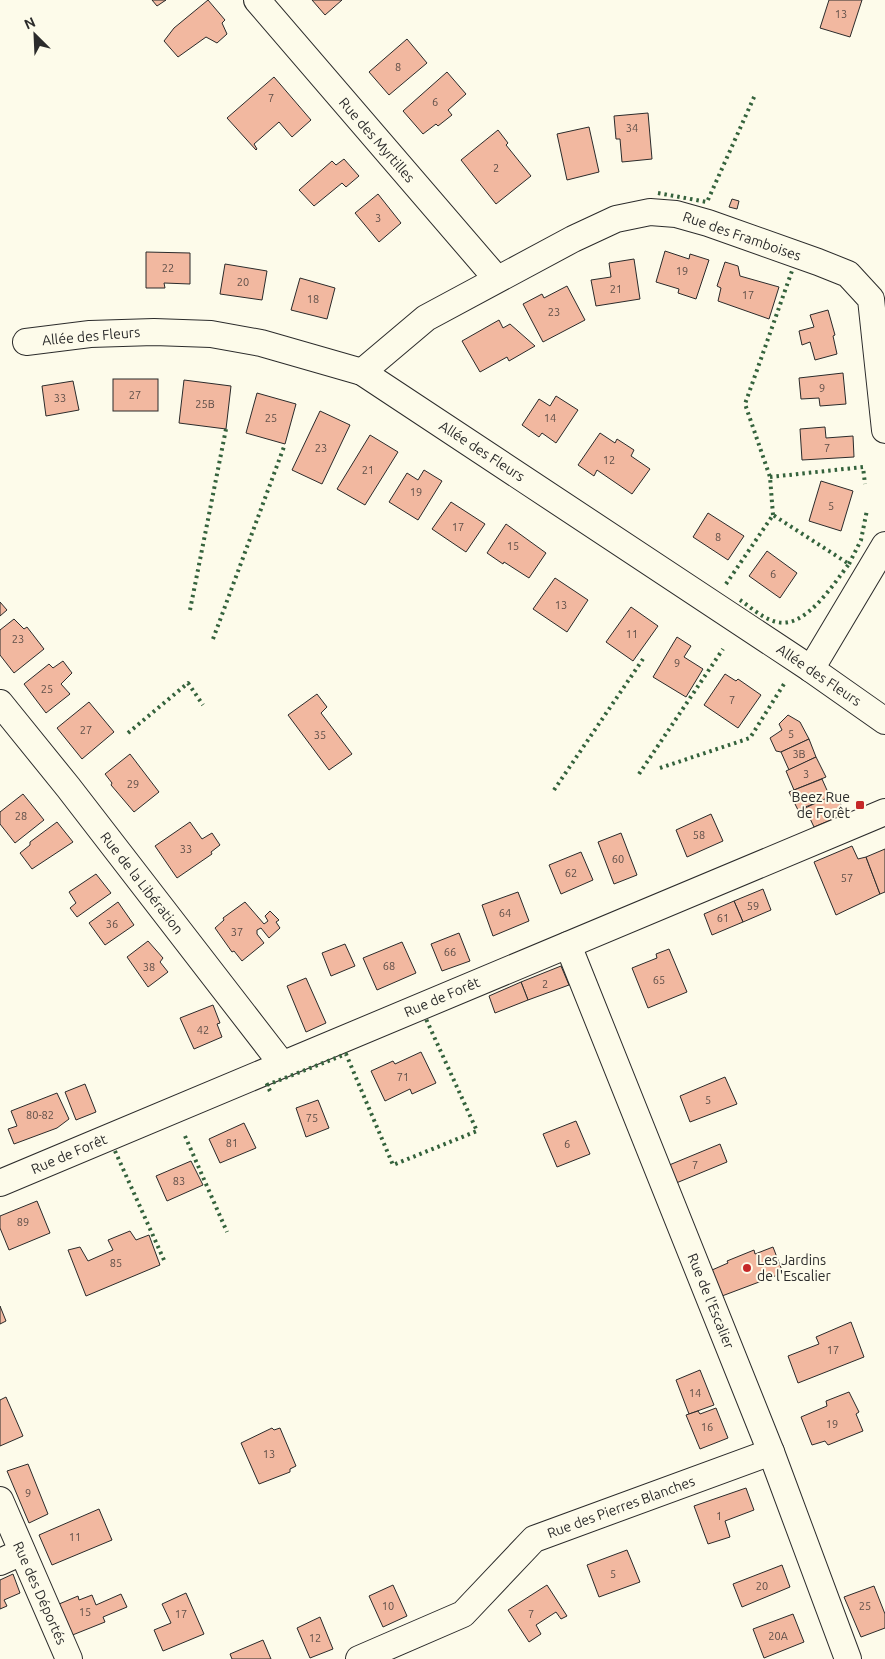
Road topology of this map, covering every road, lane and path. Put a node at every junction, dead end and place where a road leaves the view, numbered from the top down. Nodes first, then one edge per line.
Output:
1 (257, 0) edge
2 (497, 279) junction
3 (26, 342) dead end
4 (362, 372) junction
5 (885, 430) edge
6 (885, 545) edge
7 (811, 669) junction
8 (0, 703) edge
9 (885, 721) edge
10 (885, 812) edge
11 (568, 945) junction
12 (282, 1064) junction
13 (0, 1183) edge
14 (771, 1452) junction
15 (0, 1500) edge
16 (11, 1557) edge
17 (69, 1659) edge
18 (359, 1659) edge
19 (848, 1659) edge

1 - 2 street, Rue des Myrtilles
2 - 4 street, Rue des Framboises
2 - 5 street, Rue des Framboises
3 - 4 street, Allée des Fleurs
4 - 7 street, Allée des Fleurs
6 - 7 street
7 - 9 street, Allée des Fleurs
8 - 12 street, Rue de la Libération
10 - 11 street, Rue de Forêt
11 - 12 street, Rue de Forêt
11 - 14 street, Rue de l'Escalier
12 - 13 street, Rue de Forêt
14 - 18 street, Rue des Pierres Blanches
14 - 19 street, Rue de l'Escalier
15 - 16 street, Rue des Déportés
16 - 17 street, Rue des Déportés

